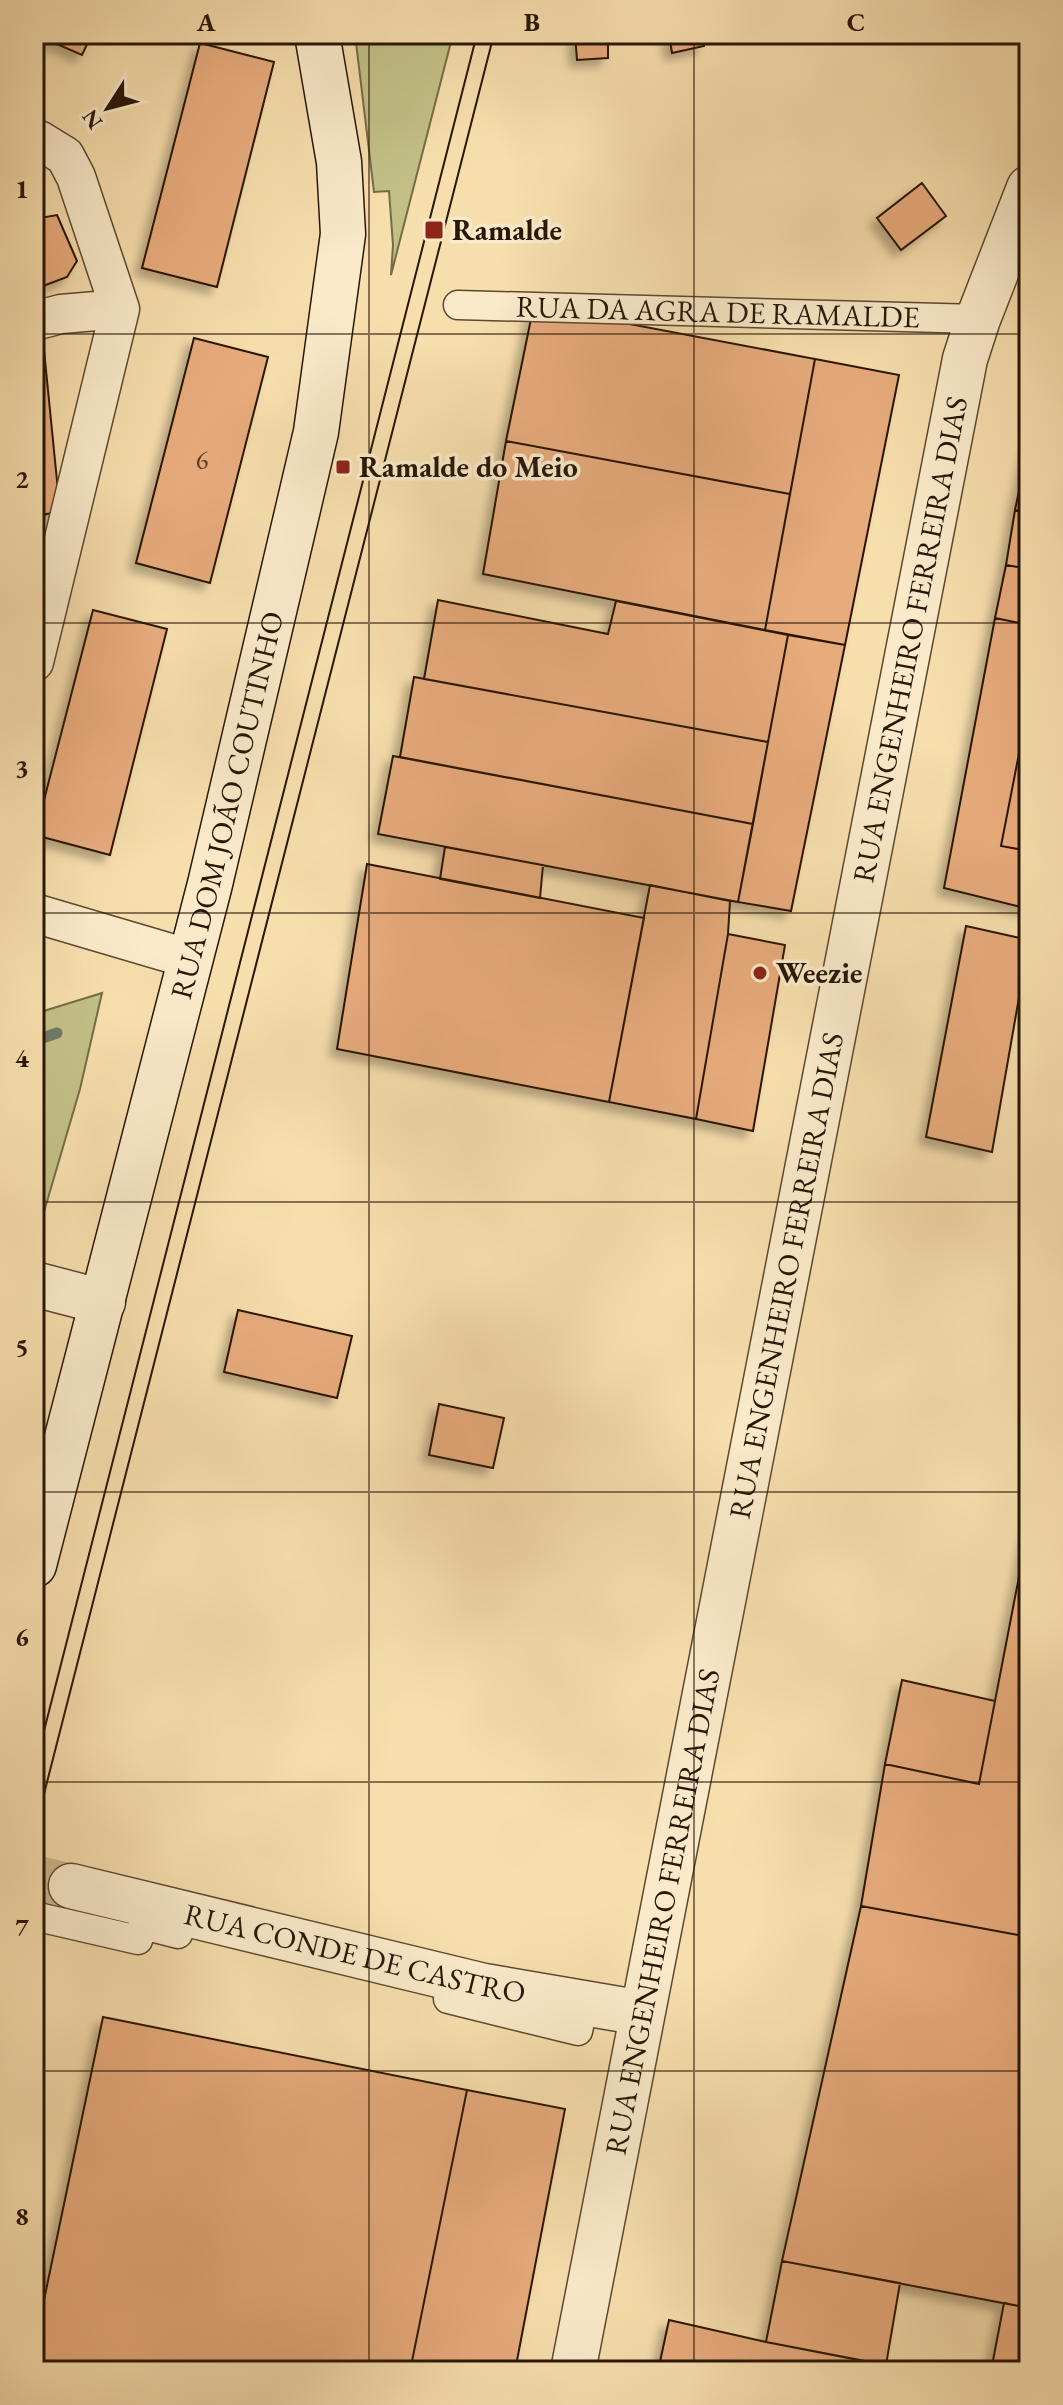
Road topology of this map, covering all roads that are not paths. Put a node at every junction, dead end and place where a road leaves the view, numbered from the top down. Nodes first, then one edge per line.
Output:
1 (317, 34) edge
2 (36, 140) edge
3 (1029, 188) edge
4 (458, 305) dead end
5 (120, 309) junction
6 (978, 319) junction
7 (34, 321) edge
8 (34, 662) edge
9 (34, 913) edge
10 (190, 959) junction
11 (34, 1284) edge
12 (103, 1302) junction
13 (34, 1565) edge
14 (56, 1908) tunnel mouth
15 (642, 2013) junction
16 (573, 2371) edge

1 - 10 street, RUA DOM JOÃO COUTINHO
2 - 5 street
3 - 6 street, RUA ENGENHEIRO FERREIRA DIAS
4 - 6 street, RUA DA AGRA DE RAMALDE
5 - 7 street
5 - 8 street
6 - 15 street, RUA ENGENHEIRO FERREIRA DIAS
9 - 10 street
10 - 12 street, RUA DOM JOÃO COUTINHO
11 - 12 street
12 - 13 street, RUA DOM JOÃO COUTINHO
14 - 15 street, RUA CONDE DE CASTRO
15 - 16 street, RUA ENGENHEIRO FERREIRA DIAS

